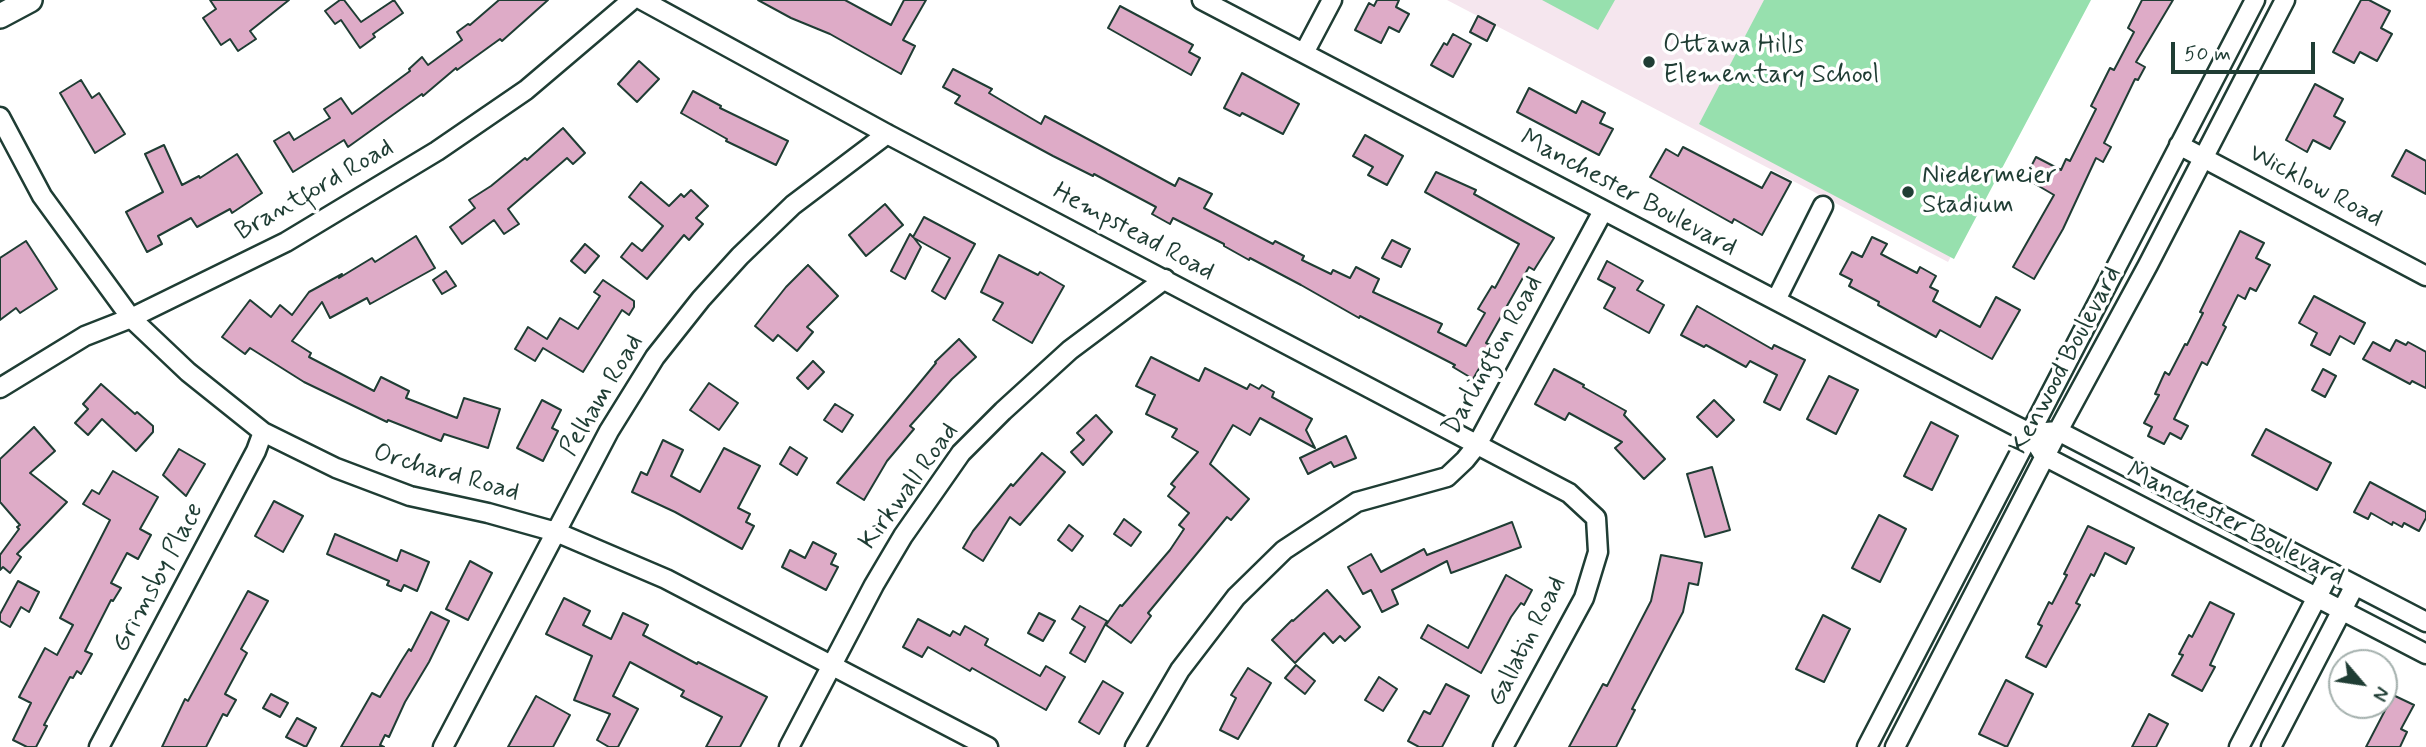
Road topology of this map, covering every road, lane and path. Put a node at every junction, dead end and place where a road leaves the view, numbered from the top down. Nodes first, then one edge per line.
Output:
1 (30, 0) edge
2 (632, 0) edge
3 (642, 0) edge
4 (1202, 0) edge
5 (1332, 0) edge
6 (2255, 0) edge
7 (2285, 0) edge
8 (0, 16) edge
9 (1304, 53) junction
10 (0, 117) edge
11 (887, 134) junction
12 (2179, 145) junction
13 (2203, 157) junction
14 (1823, 206) dead end
15 (1604, 211) junction
16 (2426, 276) edge
17 (1165, 279) junction
18 (1776, 300) junction
19 (131, 318) junction
20 (0, 388) edge
21 (2058, 431) junction
22 (262, 432) junction
23 (2030, 433) junction
24 (1477, 446) junction
25 (2045, 457) junction
26 (1596, 518) joint
27 (556, 532) junction
28 (2330, 572) junction
29 (2355, 585) junction
30 (2317, 597) junction
31 (2342, 610) junction
32 (2426, 622) edge
33 (2426, 653) edge
34 (833, 665) junction
35 (99, 747) edge
36 (443, 747) edge
37 (789, 747) edge
38 (988, 747) edge
39 (1135, 747) edge
40 (1503, 747) edge
41 (1867, 747) edge
42 (1895, 747) edge
43 (2239, 747) edge
44 (2271, 747) edge

1 - 8 street
2 - 19 street, Brantford Road
3 - 11 street, Hempstead Road
4 - 9 street, Manchester Boulevard
5 - 9 street
6 - 12 street, Kenwood Boulevard
7 - 13 street, Kenwood Boulevard
9 - 15 street, Manchester Boulevard
10 - 19 street, Orchard Road
11 - 17 street, Hempstead Road
11 - 27 street, Pelham Road
12 - 13 street, Wicklow Road
12 - 23 street, Kenwood Boulevard
13 - 16 street, Wicklow Road
13 - 21 street, Kenwood Boulevard
14 - 18 street
15 - 18 street, Manchester Boulevard
15 - 24 street, Darlington Road
17 - 24 street, Hempstead Road
17 - 34 street, Kirkwall Road
18 - 23 street, Manchester Boulevard
19 - 20 street, Brantford Road
19 - 22 street, Orchard Road
21 - 23 street
21 - 25 street, Kenwood Boulevard
21 - 28 street, Manchester Boulevard
22 - 27 street, Orchard Road
22 - 35 street, Grimsby Place
23 - 25 street
23 - 41 street, Kenwood Boulevard
24 - 26 street, Hempstead Road
24 - 39 street, Darlington Road
25 - 30 street, Manchester Boulevard
25 - 42 street, Kenwood Boulevard
26 - 40 street, Gallatin Road
27 - 34 street, Orchard Road
27 - 36 street, Pelham Road
28 - 29 street, Manchester Boulevard
28 - 30 street
29 - 31 street
29 - 32 street, Manchester Boulevard
30 - 31 street, Manchester Boulevard
30 - 43 street
31 - 33 street, Manchester Boulevard
31 - 44 street
34 - 37 street, Kirkwall Road
34 - 38 street, Orchard Road

